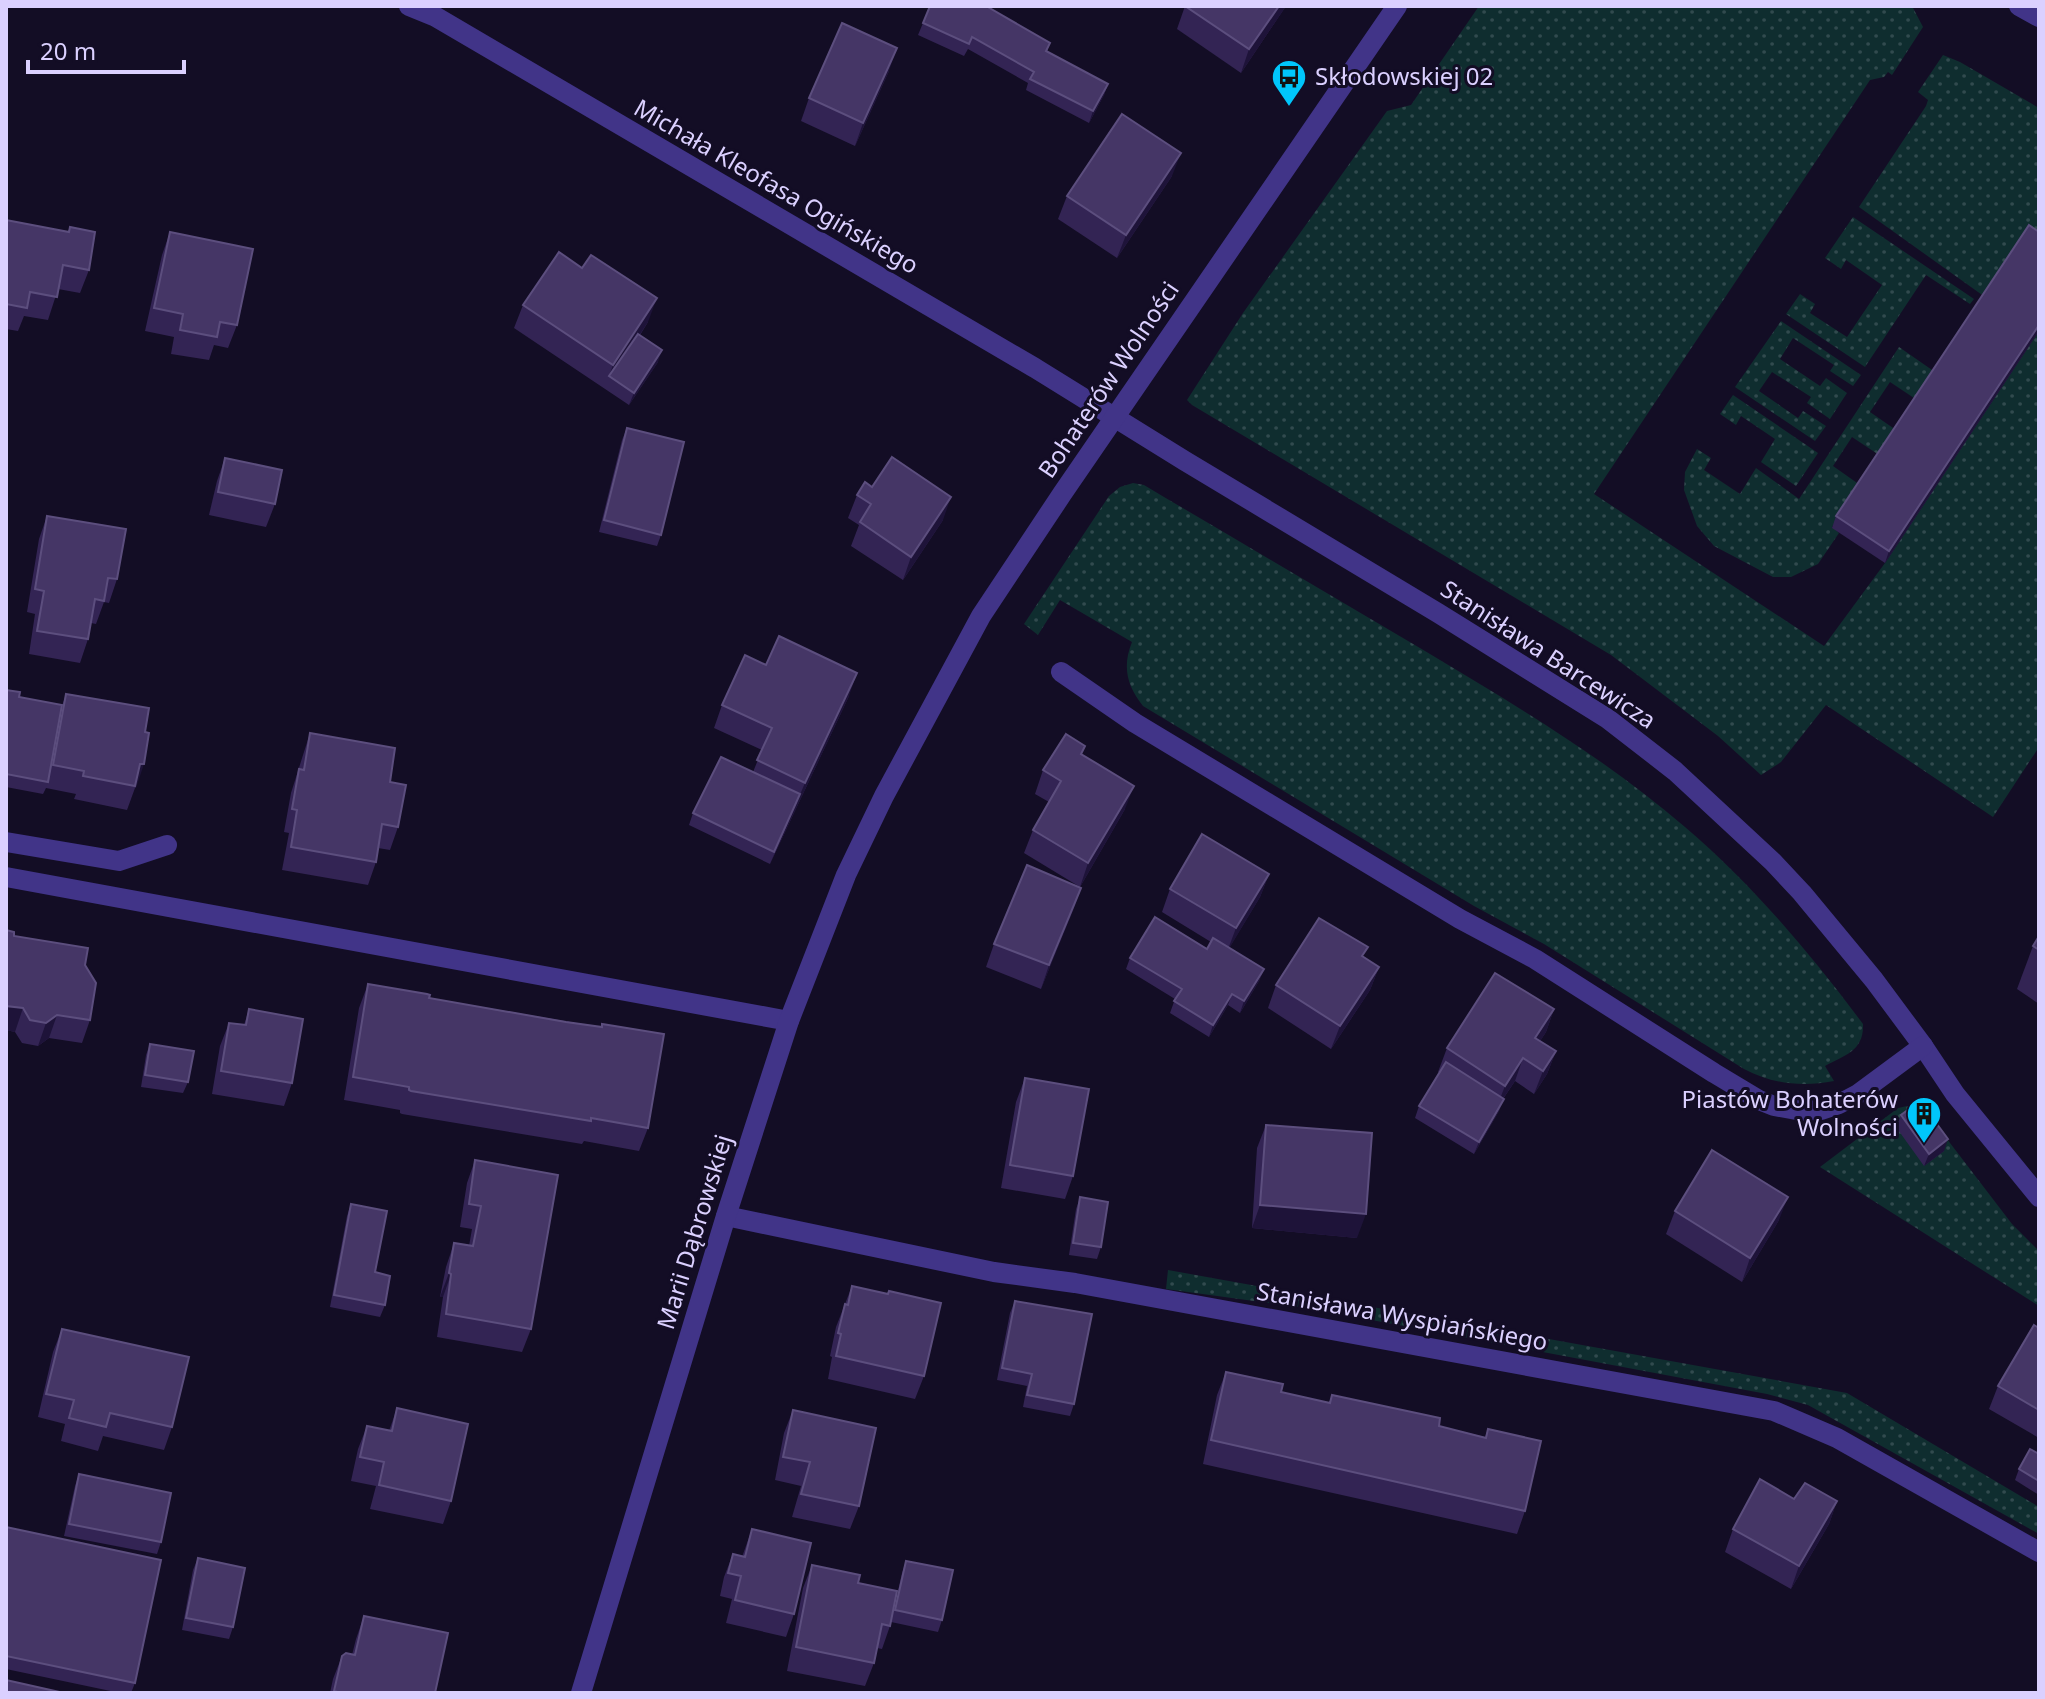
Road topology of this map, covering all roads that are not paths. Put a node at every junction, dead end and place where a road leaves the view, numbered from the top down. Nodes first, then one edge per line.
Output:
1 (409, 6) edge
2 (1397, 6) edge
3 (2019, 6) edge
4 (439, 12) edge
5 (2039, 17) edge
6 (1114, 418) junction
7 (1061, 672) dead end
8 (884, 796) joint
9 (6, 842) edge
10 (167, 845) dead end
11 (6, 877) edge
12 (789, 1021) junction
13 (1923, 1046) junction
14 (2039, 1197) edge
15 (726, 1216) junction
16 (2039, 1552) edge
17 (581, 1693) edge

1 - 4 street, Michała Kleofasa Ogińskiego
2 - 6 street, Bohaterów Wolności
3 - 5 street
4 - 6 street, Michała Kleofasa Ogińskiego
6 - 8 street, Bohaterów Wolności
6 - 13 street, Stanisława Barcewicza
7 - 13 street
8 - 12 street, Marii Dąbrowskiej
9 - 10 street
11 - 12 street
12 - 15 street, Marii Dąbrowskiej
13 - 14 street, Stanisława Barcewicza
15 - 16 street, Stanisława Wyspiańskiego
15 - 17 street, Marii Dąbrowskiej

